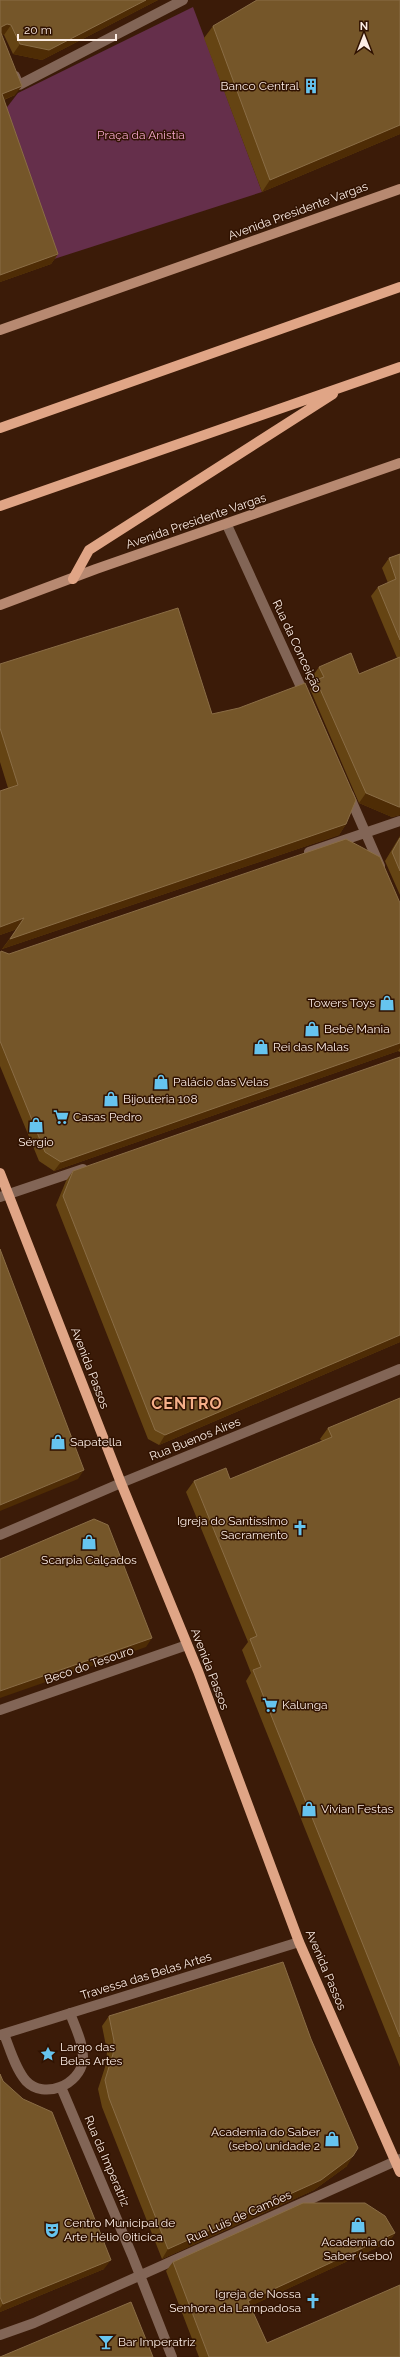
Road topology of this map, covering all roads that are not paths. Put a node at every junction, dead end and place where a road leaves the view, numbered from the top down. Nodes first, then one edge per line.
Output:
1 (183, 0) edge
2 (11, 66) edge
3 (400, 189) edge
4 (400, 287) edge
5 (0, 330) edge
6 (400, 367) edge
7 (348, 385) junction
8 (0, 428) edge
9 (400, 463) edge
10 (0, 506) edge
11 (226, 525) junction
12 (73, 579) junction
13 (0, 605) edge
14 (310, 707) edge
15 (344, 784) edge
16 (400, 821) edge
17 (365, 833) junction
18 (298, 856) edge
19 (384, 875) edge
20 (92, 1166) edge
21 (0, 1172) edge
22 (4, 1196) edge
23 (400, 1369) edge
24 (121, 1483) junction
25 (0, 1535) edge
26 (187, 1645) junction
27 (0, 1710) edge
28 (299, 1942) junction
29 (70, 2013) junction
30 (2, 2034) edge
31 (61, 2087) junction
32 (398, 2160) edge
33 (400, 2172) edge
34 (140, 2275) junction
35 (0, 2335) edge
36 (172, 2357) edge

1 - 2 street
3 - 5 main road, Avenida Presidente Vargas
4 - 8 main road
6 - 7 main road
7 - 10 main road
7 - 12 main road
9 - 11 main road, Avenida Presidente Vargas
11 - 12 main road, Avenida Presidente Vargas
11 - 14 street, Rua da Conceição
12 - 13 main road, Avenida Presidente Vargas
15 - 17 street
16 - 17 street
17 - 18 street
17 - 19 street
20 - 22 street
21 - 22 main road, Avenida Passos
22 - 24 main road, Avenida Passos
23 - 24 street, Rua Buenos Aires
24 - 25 street, Rua Buenos Aires
24 - 26 main road, Avenida Passos
26 - 27 street, Beco do Tesouro
26 - 28 main road, Avenida Passos
28 - 29 street, Travessa das Belas Artes
28 - 32 main road, Avenida Passos
29 - 30 street, Travessa das Belas Artes
29 - 31 street
30 - 31 street
31 - 34 street, Rua da Imperatriz
32 - 33 main road, Avenida Passos
32 - 34 street, Rua Luis de Camões
34 - 35 street, Rua Luis de Camões
34 - 36 street, Rua da Imperatriz

